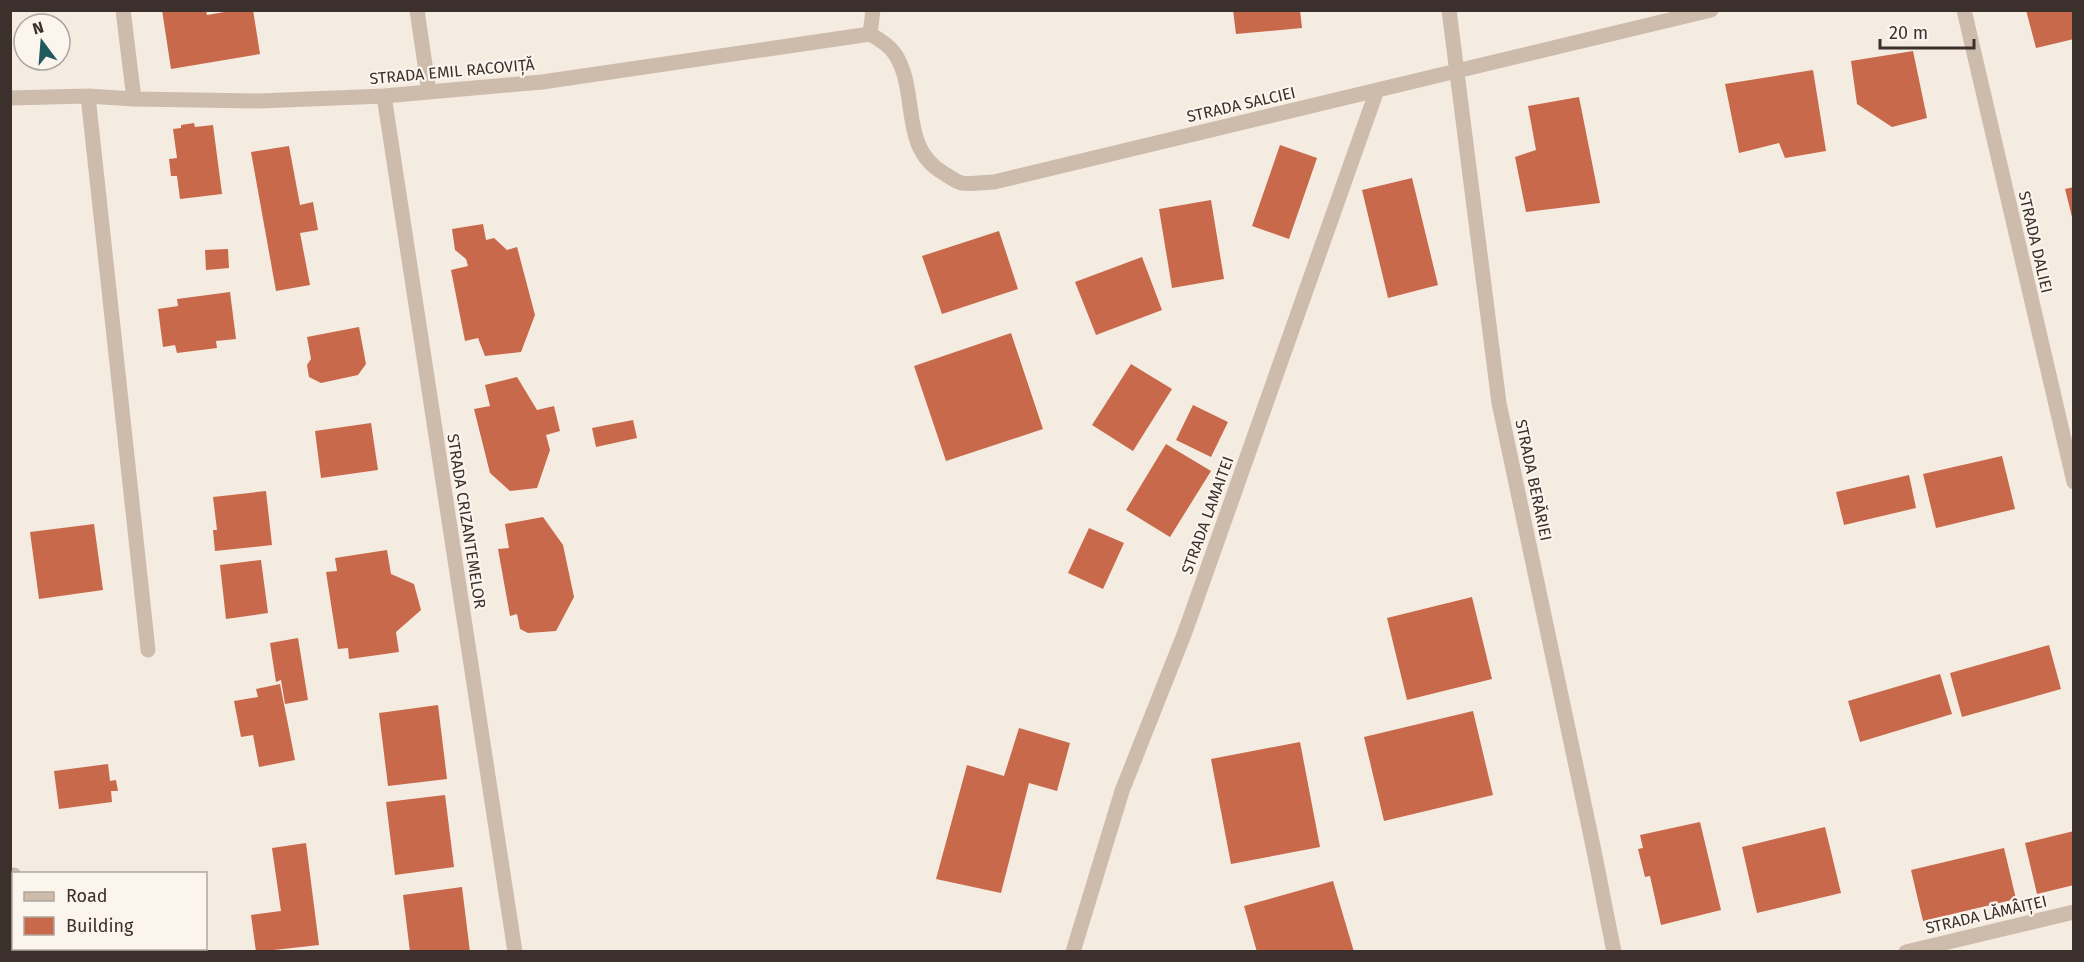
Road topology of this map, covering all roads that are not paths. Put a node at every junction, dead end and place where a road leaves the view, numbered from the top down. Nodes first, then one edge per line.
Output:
1 (123, 10) edge
2 (417, 10) edge
3 (873, 10) edge
4 (1449, 10) edge
5 (1711, 10) edge
6 (1964, 10) edge
7 (870, 33) junction
8 (1458, 71) junction
9 (1377, 90) junction
10 (429, 92) junction
11 (88, 96) junction
12 (384, 96) junction
13 (10, 98) edge
14 (135, 99) junction
15 (2073, 482) edge
16 (148, 650) dead end
17 (2073, 912) edge
18 (515, 951) edge
19 (1072, 951) edge
20 (1614, 951) edge
21 (1906, 951) edge

1 - 14 street
2 - 10 street
3 - 7 street
4 - 8 street, STRADA BERĂRIEI
5 - 8 street, STRADA SALCIEI
6 - 15 street, STRADA DALIEI
7 - 9 street, STRADA SALCIEI
7 - 10 street, STRADA EMIL RACOVIȚĂ
8 - 9 street, STRADA SALCIEI
8 - 20 street, STRADA BERĂRIEI
9 - 19 street, STRADA LAMAITEI
10 - 12 street, STRADA EMIL RACOVIȚĂ
11 - 13 street, STRADA EMIL RACOVIȚĂ
11 - 14 street, STRADA EMIL RACOVIȚĂ
11 - 16 street
12 - 14 street, STRADA EMIL RACOVIȚĂ
12 - 18 street, STRADA CRIZANTEMELOR
17 - 21 street, STRADA LĂMÂIȚEI

